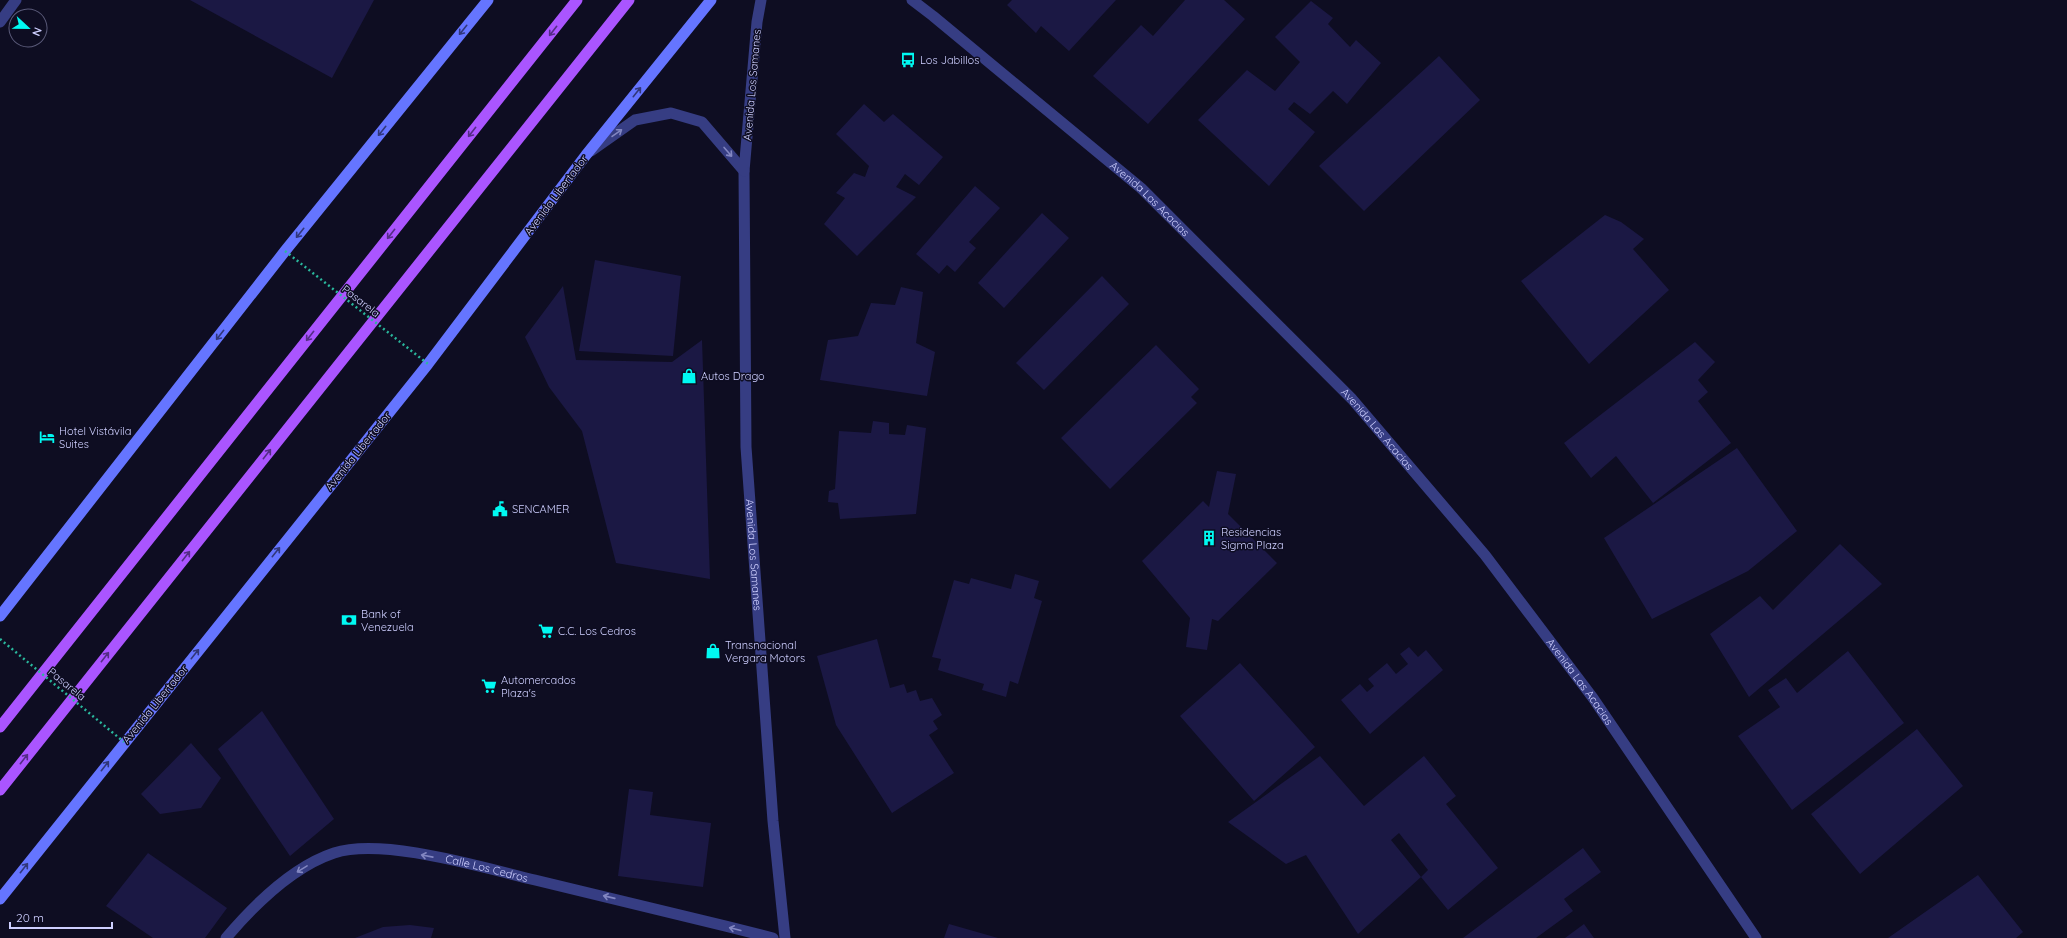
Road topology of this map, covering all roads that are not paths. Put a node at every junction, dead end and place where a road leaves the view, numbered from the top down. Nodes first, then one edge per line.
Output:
1 (16, 0) edge
2 (488, 0) edge
3 (577, 0) edge
4 (629, 0) edge
5 (761, 0) edge
6 (912, 0) edge
7 (707, 3) edge
8 (0, 22) edge
9 (586, 155) junction
10 (744, 170) junction
11 (0, 616) edge
12 (0, 728) edge
13 (0, 790) edge
14 (0, 899) edge
15 (226, 938) edge
16 (773, 938) edge
17 (785, 938) edge
18 (1756, 938) edge

1 - 8 street
2 -> 11 main road
3 -> 12 main road
13 -> 4 main road
5 - 10 street, Avenida Los Samanes
6 - 18 street, Avenida Las Acacias
9 -> 7 main road, Avenida Libertador
9 -> 10 street
14 -> 9 main road, Avenida Libertador
10 - 17 street, Avenida Los Samanes
16 -> 15 street, Calle Los Cedros

